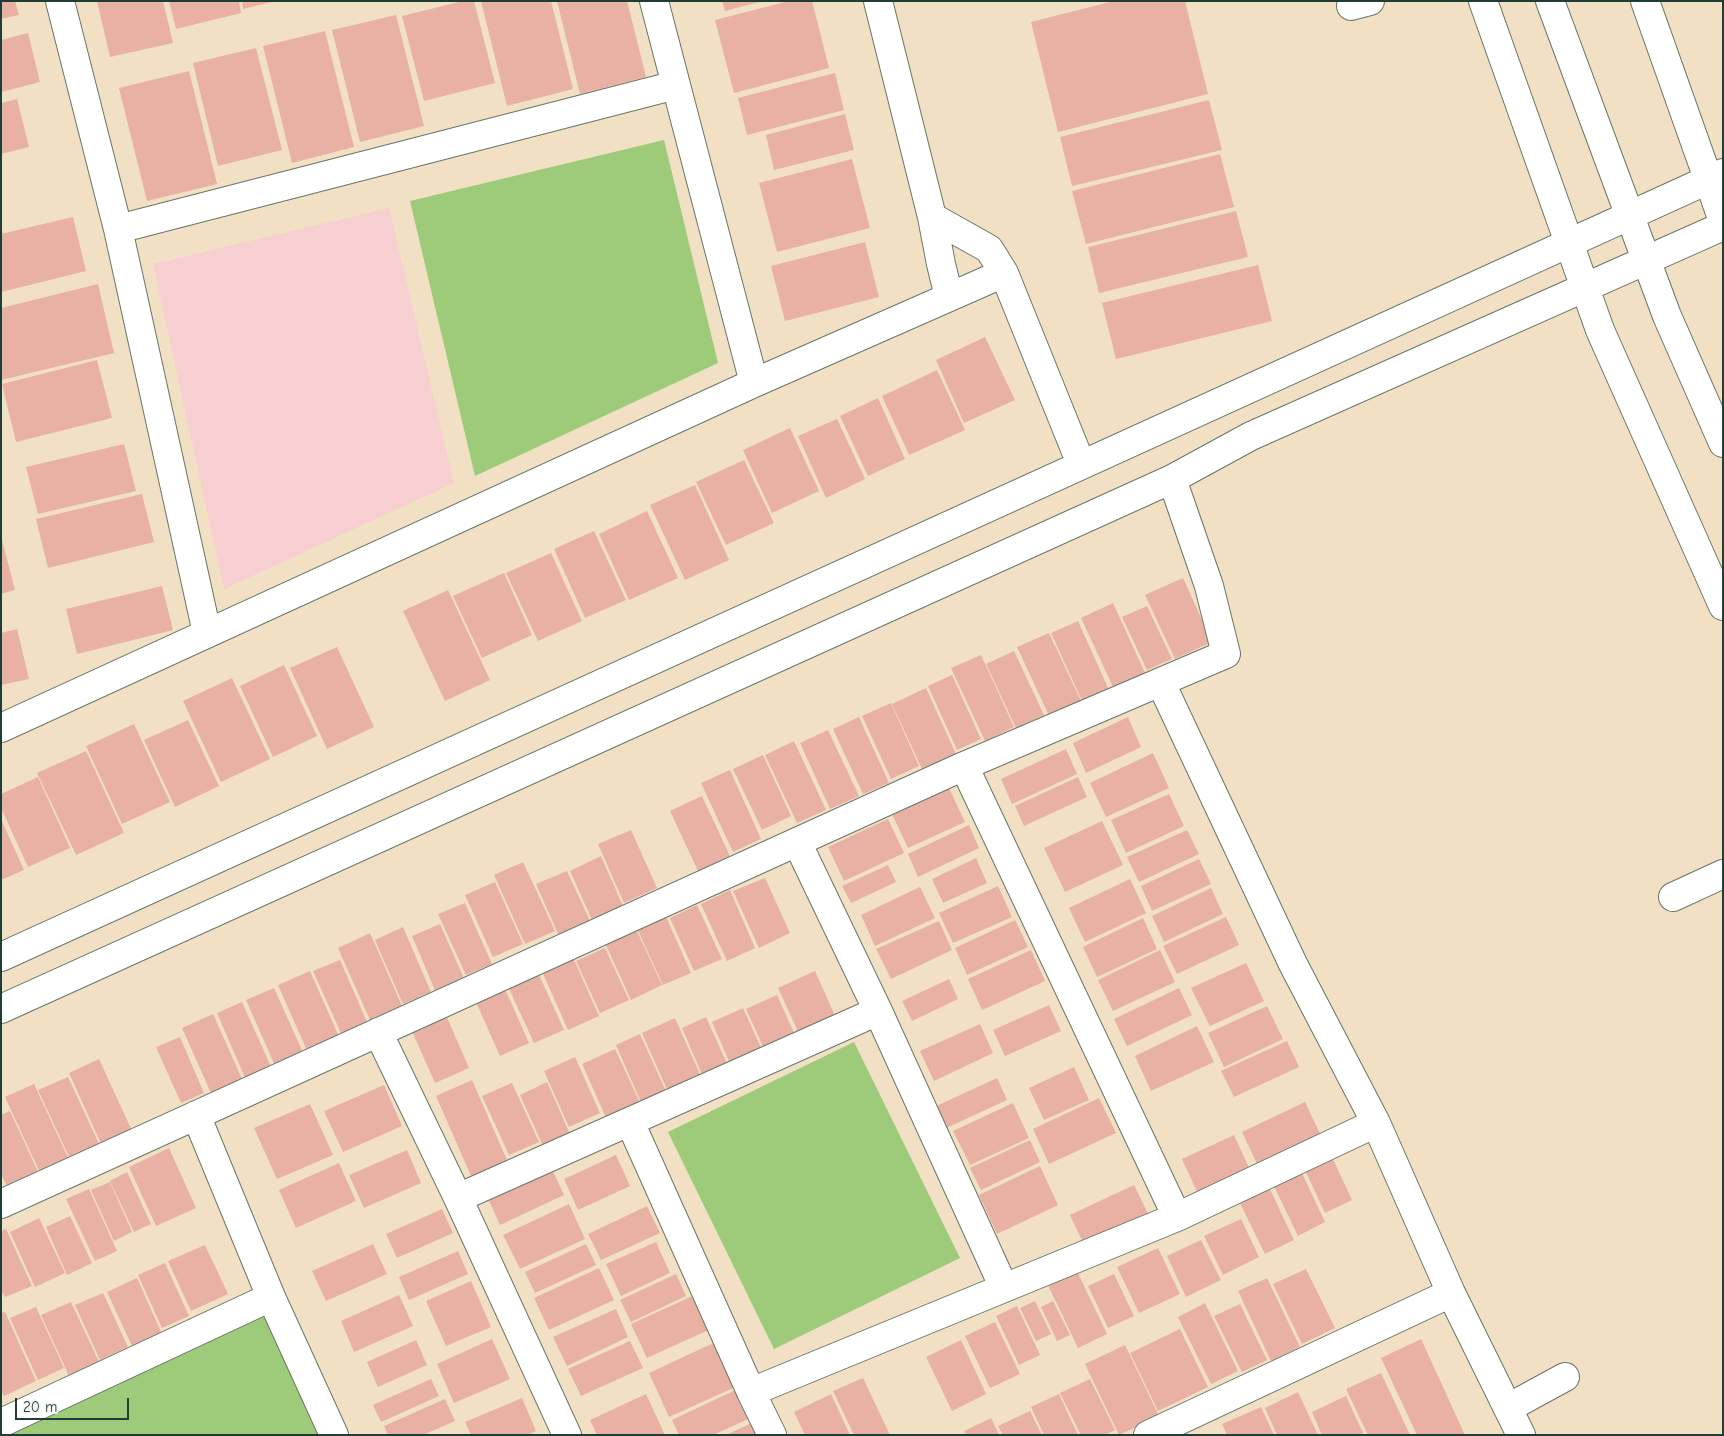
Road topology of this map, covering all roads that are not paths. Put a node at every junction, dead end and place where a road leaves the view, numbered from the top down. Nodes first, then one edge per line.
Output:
1 (60, 1) edge
2 (654, 1) edge
3 (878, 1) edge
4 (1483, 1) edge
5 (1550, 1) edge
6 (1645, 1) edge
7 (676, 85) junction
8 (1715, 176) edge
9 (1630, 215) junction
10 (932, 217) junction
11 (1723, 221) edge
12 (1723, 226) edge
13 (118, 229) junction
14 (1568, 243) junction
15 (1647, 260) junction
16 (1004, 273) junction
17 (1584, 288) junction
18 (949, 297) junction
19 (754, 383) junction
20 (1723, 443) edge
21 (1081, 464) junction
22 (1172, 478) junction
23 (1723, 606) edge
24 (207, 633) junction
25 (1161, 683) junction
26 (1, 728) edge
27 (964, 766) junction
28 (797, 842) junction
29 (1723, 874) edge
30 (1673, 897) dead end
31 (1, 957) edge
32 (1, 1009) edge
33 (878, 1011) junction
34 (378, 1032) junction
35 (196, 1115) junction
36 (630, 1122) junction
37 (1376, 1123) junction
38 (458, 1198) junction
39 (1, 1204) edge
40 (1177, 1217) junction
41 (1004, 1288) junction
42 (1451, 1293) junction
43 (271, 1297) junction
44 (1565, 1377) dead end
45 (751, 1392) junction
46 (1508, 1408) junction
47 (1, 1422) edge
48 (334, 1435) edge
49 (568, 1435) edge
50 (772, 1435) edge
51 (1148, 1435) edge
52 (1521, 1435) edge

1 - 13 street
2 - 7 street
3 - 10 street
4 - 14 street
5 - 9 street
6 - 8 street
7 - 13 street
7 - 19 street
8 - 9 street
8 - 11 street
9 - 14 street
9 - 15 street
10 - 16 street
10 - 18 street
12 - 15 street
13 - 24 street
14 - 17 street
14 - 21 street
15 - 17 street
15 - 20 street
16 - 18 street
16 - 21 street
17 - 22 street
17 - 23 street
18 - 19 street
19 - 24 street
21 - 31 street
22 - 25 street
22 - 32 street
24 - 26 street
25 - 27 street
25 - 37 street
27 - 28 street
27 - 40 street
28 - 33 street
28 - 34 street
29 - 30 street
33 - 36 street
33 - 41 street
34 - 35 street
34 - 38 street
35 - 39 street
35 - 43 street
36 - 38 street
36 - 45 street
37 - 40 street
37 - 42 street
38 - 49 street
40 - 41 street
41 - 45 street
42 - 46 street
42 - 51 street
43 - 47 street
43 - 48 street
44 - 46 street
45 - 50 street
46 - 52 street

